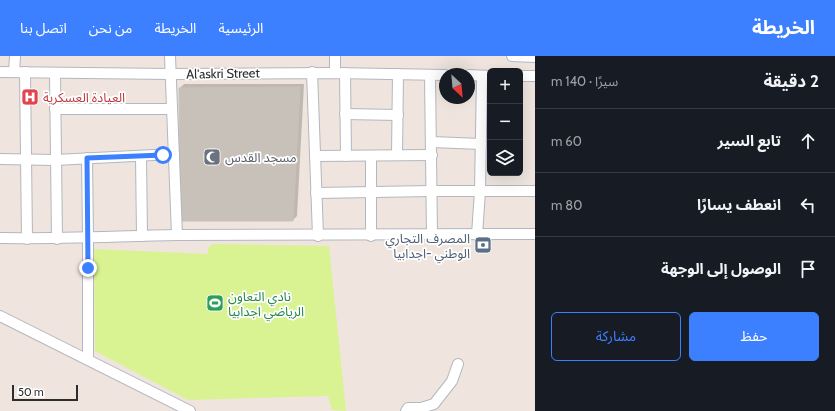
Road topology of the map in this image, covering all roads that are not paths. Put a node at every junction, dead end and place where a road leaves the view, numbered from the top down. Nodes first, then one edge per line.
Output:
1 (15, 56) edge
2 (170, 56) edge
3 (335, 56) edge
4 (512, 56) edge
5 (535, 57) edge
6 (0, 72) edge
7 (14, 72) junction
8 (25, 72) junction
9 (312, 72) junction
10 (55, 73) junction
11 (340, 73) junction
12 (171, 74) junction
13 (398, 74) junction
14 (430, 75) junction
15 (439, 75) edge
16 (475, 75) edge
17 (486, 76) edge
18 (523, 76) edge
19 (535, 76) edge
20 (55, 109) junction
21 (172, 109) junction
22 (345, 114) junction
23 (398, 115) junction
24 (432, 142) junction
25 (481, 144) junction
26 (174, 154) junction
27 (397, 155) junction
28 (432, 155) junction
29 (141, 156) junction
30 (315, 156) junction
31 (346, 156) junction
32 (372, 156) junction
33 (87, 158) junction
34 (0, 159) edge
35 (26, 160) junction
36 (55, 160) junction
37 (431, 191) junction
38 (480, 191) junction
39 (535, 191) edge
40 (372, 192) junction
41 (316, 193) junction
42 (477, 234) junction
43 (535, 234) edge
44 (177, 235) junction
45 (432, 235) junction
46 (142, 236) junction
47 (318, 236) junction
48 (371, 236) junction
49 (0, 238) edge
50 (88, 238) junction
51 (27, 239) junction
52 (57, 239) junction
53 (0, 316) edge
54 (88, 360) junction
55 (458, 364) dead end
56 (189, 411) edge
57 (406, 411) edge

1 - 7 street
2 - 12 street
3 - 11 street
4 - 5 street
6 - 7 street, Al'askri Street
7 - 8 street, Al'askri Street
8 - 10 street, Al'askri Street
8 - 35 street
9 - 11 street, Al'askri Street
9 - 12 street, Al'askri Street
9 - 30 street
10 - 12 street, Al'askri Street
10 - 20 street
11 - 13 street, Al'askri Street
11 - 22 street
12 - 21 street
13 - 14 street, Al'askri Street
13 - 23 street
14 - 15 street, Al'askri Street
14 - 24 street
16 - 17 street
17 - 25 street
18 - 19 street
20 - 21 street
20 - 36 street
21 - 26 street
22 - 23 street
22 - 31 street
23 - 27 street
24 - 25 street
24 - 28 street
25 - 38 street
26 - 29 street
26 - 44 street
27 - 28 street
27 - 32 street
28 - 37 street
29 - 33 street
29 - 46 street
30 - 31 street
30 - 41 street
31 - 32 street
32 - 40 street
33 - 36 street
33 - 50 street
34 - 35 street
35 - 36 street
35 - 51 street
36 - 52 street
37 - 38 street
37 - 40 street
37 - 45 street
38 - 39 street
38 - 42 street
40 - 41 street
40 - 48 street
41 - 47 street
42 - 43 street
42 - 45 street
44 - 46 street
44 - 47 street
45 - 48 street
46 - 50 street
47 - 48 street
49 - 51 street
50 - 52 street
50 - 54 street
51 - 52 street
53 - 54 street
54 - 56 street
55 - 57 street

